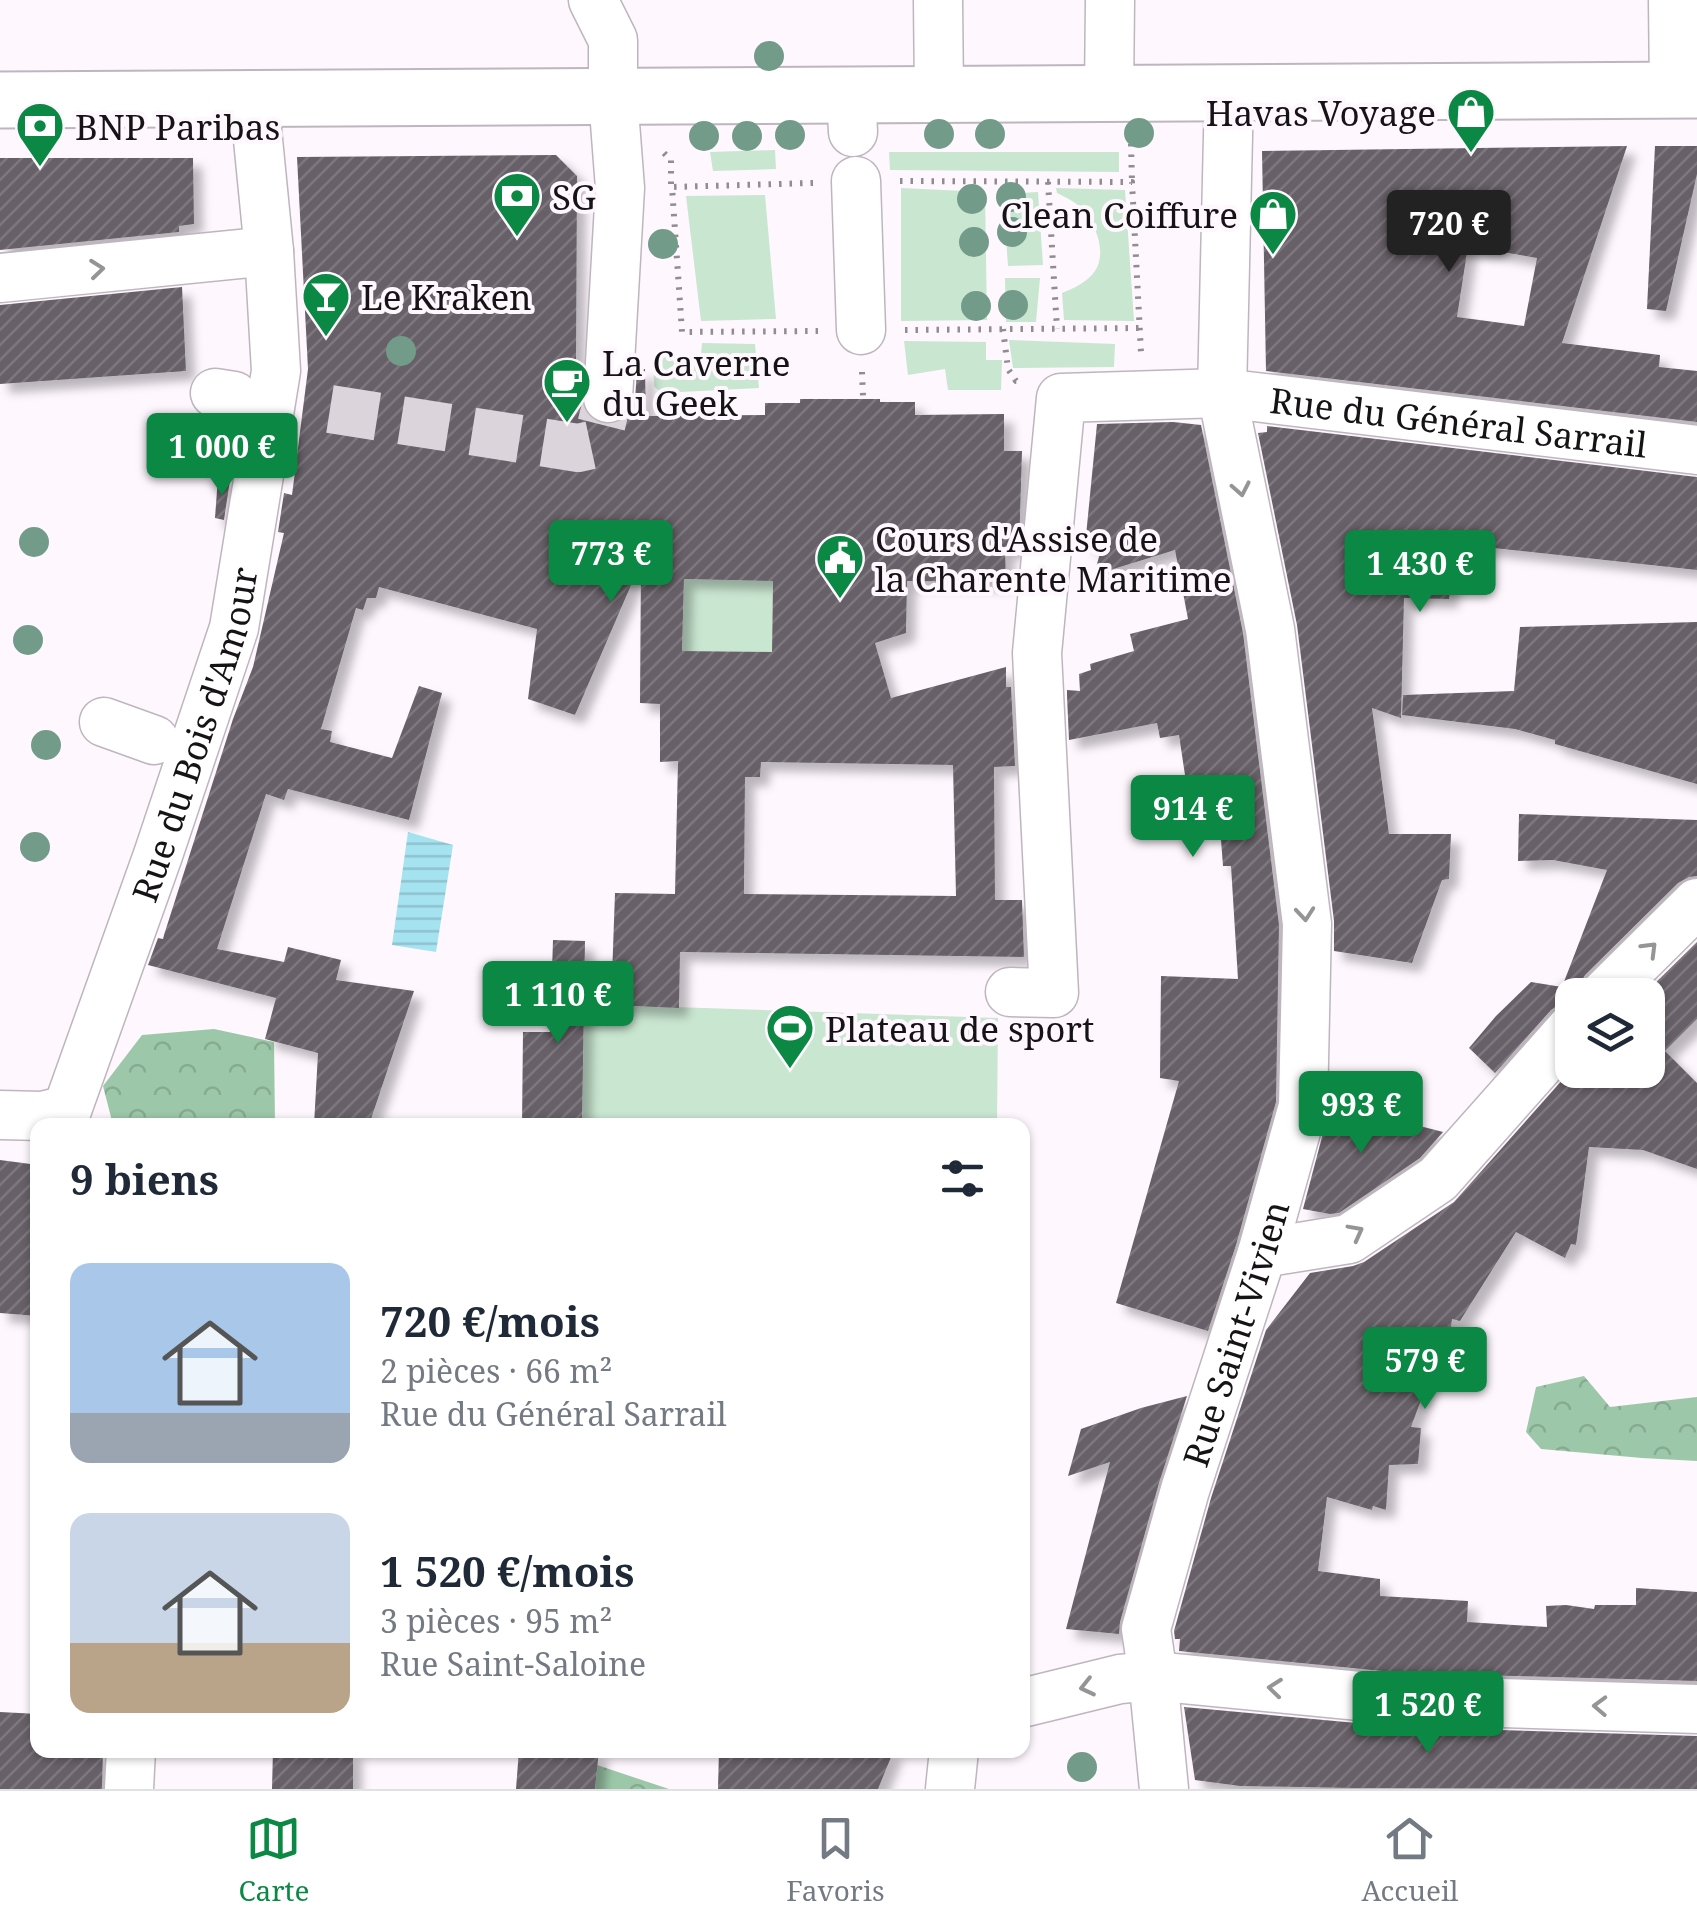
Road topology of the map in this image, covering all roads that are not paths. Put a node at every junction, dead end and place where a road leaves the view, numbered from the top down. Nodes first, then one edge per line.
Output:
1 (593, 0) edge
2 (938, 0) edge
3 (1110, 0) edge
4 (1673, 0) edge
5 (1686, 90) edge
6 (1230, 93) junction
7 (1108, 94) junction
8 (939, 95) junction
9 (613, 97) junction
10 (254, 99) junction
11 (0, 100) edge
12 (856, 181) road end
13 (269, 251) junction
14 (0, 278) edge
15 (860, 330) dead end
16 (1222, 393) junction
17 (608, 398) tunnel mouth
18 (1697, 450) edge
19 (104, 722) dead end
20 (175, 747) junction
21 (1697, 903) edge
22 (1621, 978) edge
23 (1010, 992) dead end
24 (1555, 1047) edge
25 (0, 1115) edge
26 (75, 1117) edge
27 (1262, 1253) junction
28 (1153, 1676) junction
29 (1030, 1700) edge
30 (1697, 1710) edge
31 (130, 1758) edge
32 (953, 1758) edge
33 (129, 1789) edge
34 (950, 1789) edge
35 (1164, 1789) edge

1 - 9 street
2 - 8 street
3 - 7 street
4 - 5 street
5 - 6 main road
6 - 7 main road
6 - 16 street, Rue Saint-Vivien
7 - 8 main road
8 - 9 main road
9 - 10 main road
9 - 17 street
10 - 11 main road
10 - 13 street, Rue du Bois d'Amour
12 - 15 street
14 -> 13 street
13 - 20 street, Rue du Bois d'Amour
16 - 18 street, Rue du Général Sarrail
16 - 23 street, Rue du Général Sarrail
16 -> 27 street, Rue Saint-Vivien
19 - 20 street
20 - 26 street, Rue du Bois d'Amour
22 -> 21 street
27 -> 24 street
25 - 26 street, Rue du Bois d'Amour
27 - 28 street, Rue Saint-Vivien
28 -> 29 street
30 -> 28 street
28 - 35 street, Rue Saint-Vivien
31 - 33 street
32 - 34 street

